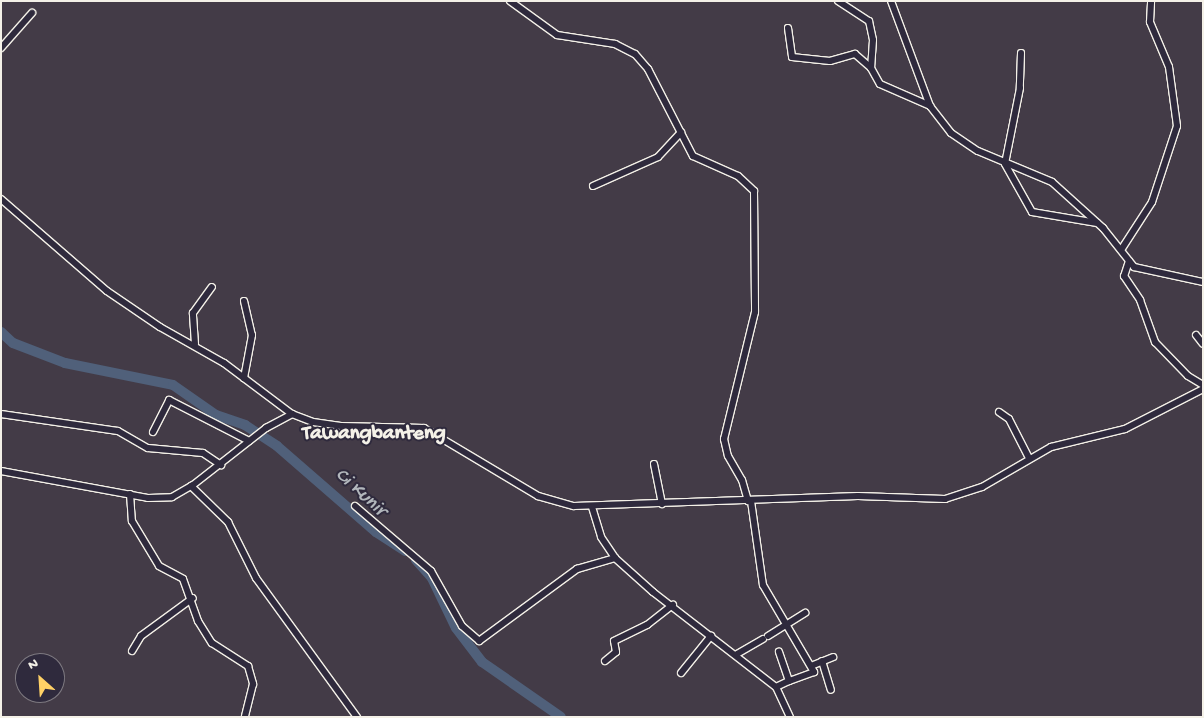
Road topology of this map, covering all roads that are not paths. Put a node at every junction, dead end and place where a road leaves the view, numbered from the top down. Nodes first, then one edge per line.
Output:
1 (510, 1) edge
2 (838, 1) edge
3 (890, 1) edge
4 (1151, 1) edge
5 (32, 13) dead end
6 (788, 28) dead end
7 (1, 48) edge
8 (1021, 53) dead end
9 (871, 68) junction
10 (930, 106) junction
11 (681, 132) junction
12 (1005, 164) junction
13 (593, 186) dead end
14 (1, 198) edge
15 (1098, 223) junction
16 (1121, 250) junction
17 (1129, 261) junction
18 (1203, 282) edge
19 (212, 287) dead end
20 (244, 300) dead end
21 (1196, 335) dead end
22 (195, 344) junction
23 (1203, 344) edge
24 (244, 378) junction
25 (1202, 390) edge
26 (999, 412) dead end
27 (1, 414) edge
28 (292, 414) junction
29 (153, 432) dead end
30 (251, 439) junction
31 (1029, 458) junction
32 (654, 464) dead end
33 (221, 465) junction
34 (1, 471) edge
35 (191, 486) junction
36 (130, 494) junction
37 (750, 501) junction
38 (662, 504) junction
39 (355, 506) dead end
40 (592, 507) junction
41 (615, 558) junction
42 (192, 598) junction
43 (673, 605) junction
44 (805, 613) dead end
45 (785, 626) junction
46 (711, 636) junction
47 (132, 651) dead end
48 (779, 652) dead end
49 (737, 654) junction
50 (833, 657) dead end
51 (605, 661) dead end
52 (822, 662) junction
53 (811, 666) junction
54 (681, 673) dead end
55 (789, 682) junction
56 (776, 687) junction
57 (831, 690) dead end
58 (355, 716) edge
59 (245, 717) edge
60 (790, 717) edge

1 - 11 street
2 - 9 street
3 - 10 street
4 - 16 street
5 - 7 street
6 - 9 street
8 - 12 street
9 - 10 street
10 - 12 street
11 - 13 street
11 - 37 street
12 - 15 street
12 - 15 street
14 - 22 street
15 - 16 street
16 - 17 street
17 - 18 street
17 - 25 street
19 - 22 street
20 - 24 street
21 - 23 street
22 - 24 street
24 - 28 street
25 - 31 street
26 - 31 street
27 - 33 street
28 - 30 street
28 - 40 street
29 - 30 street
30 - 33 street
31 - 37 street
32 - 38 street
33 - 35 street
34 - 36 street
35 - 36 street
35 - 58 street
36 - 42 street
37 - 38 street
37 - 45 street
38 - 40 street
39 - 41 street
40 - 41 street
41 - 43 street
42 - 47 street
42 - 59 street
43 - 46 street
43 - 51 street
44 - 45 street
45 - 49 street
45 - 53 street
46 - 49 street
46 - 54 street
48 - 55 street
49 - 56 street
50 - 52 street
52 - 53 street
52 - 57 street
53 - 55 street
55 - 56 street
56 - 60 street

